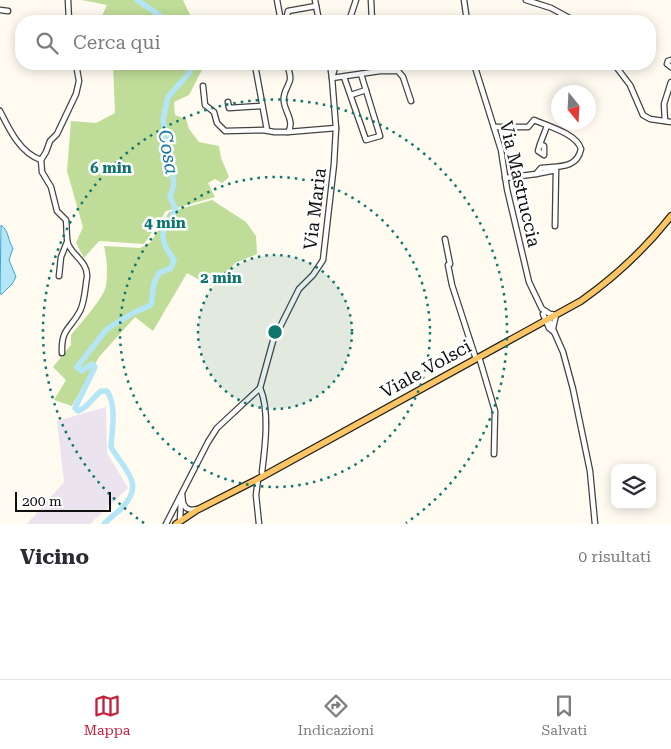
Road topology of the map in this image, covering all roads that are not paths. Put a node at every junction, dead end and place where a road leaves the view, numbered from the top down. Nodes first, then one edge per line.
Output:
1 (68, 0) edge
2 (277, 0) edge
3 (315, 0) edge
4 (356, 0) edge
5 (371, 0) edge
6 (464, 0) edge
7 (526, 0) edge
8 (316, 6) junction
9 (0, 10) edge
10 (8, 11) dead end
11 (69, 15) edge
12 (280, 15) edge
13 (287, 15) edge
14 (318, 15) edge
15 (351, 15) edge
16 (372, 15) edge
17 (466, 15) edge
18 (564, 15) edge
19 (671, 60) edge
20 (671, 67) edge
21 (77, 70) edge
22 (256, 70) edge
23 (288, 70) edge
24 (331, 70) edge
25 (334, 70) edge
26 (476, 70) edge
27 (619, 70) edge
28 (361, 74) junction
29 (344, 77) junction
30 (332, 78) junction
31 (671, 82) edge
32 (203, 86) dead end
33 (366, 90) junction
34 (351, 95) junction
35 (411, 101) dead end
36 (228, 102) dead end
37 (261, 106) junction
38 (0, 112) edge
39 (668, 122) edge
40 (548, 126) junction
41 (494, 127) junction
42 (336, 128) junction
43 (267, 130) junction
44 (288, 132) junction
45 (540, 144) dead end
46 (40, 160) junction
47 (536, 174) junction
48 (505, 178) junction
49 (671, 216) edge
50 (555, 226) dead end
51 (445, 239) dead end
52 (67, 242) junction
53 (59, 276) dead end
54 (543, 311) junction
55 (556, 315) junction
56 (547, 321) junction
57 (536, 327) junction
58 (552, 330) junction
59 (62, 353) dead end
60 (478, 358) junction
61 (260, 388) junction
62 (494, 454) dead end
63 (260, 477) junction
64 (182, 493) junction
65 (178, 503) junction
66 (200, 508) junction
67 (178, 522) edge
68 (166, 524) edge
69 (259, 524) edge
70 (595, 524) edge

1 - 11 street
2 - 12 street
3 - 8 street
4 - 15 street
5 - 16 street
6 - 17 street
7 - 18 street
8 - 13 street
8 - 14 street
9 - 10 street
19 - 20 street
21 - 46 street
22 - 37 street
23 - 44 street
24 - 30 street
25 - 30 street, Via Maria
26 - 41 street, Via Mastruccia
27 - 39 street
28 - 29 street
28 - 33 street
28 - 35 street
29 - 30 street
29 - 34 street
30 - 42 street, Via Maria
31 - 39 street
32 - 43 street
33 - 34 street
33 - 34 street
36 - 37 street
37 - 43 street
38 - 46 street
40 - 41 street
40 - 45 street
40 - 47 street
41 - 48 street, Via Mastruccia
42 - 44 street
42 - 61 street, Via Maria
43 - 44 street
46 - 52 street
47 - 48 street
47 - 50 street
48 - 54 street, Via Mastruccia
49 - 55 main road, Viale Volsci
51 - 60 street
52 - 53 street
52 - 59 street
54 - 55 street
54 - 56 street, Via Mastruccia
54 - 57 street
55 - 56 main road, Viale Volsci
55 - 58 street
56 - 57 main road, Viale Volsci
56 - 58 street, Via Mastruccia
57 - 58 street
57 - 60 main road, Viale Volsci
58 - 70 street
60 - 62 street
60 - 63 main road, Viale Volsci
61 - 63 street
61 - 64 street
63 - 66 main road, Viale Volsci
63 - 69 street
64 - 65 street
64 - 66 street
64 - 67 street
65 - 67 street
65 - 68 street
66 - 67 main road, Viale Volsci

